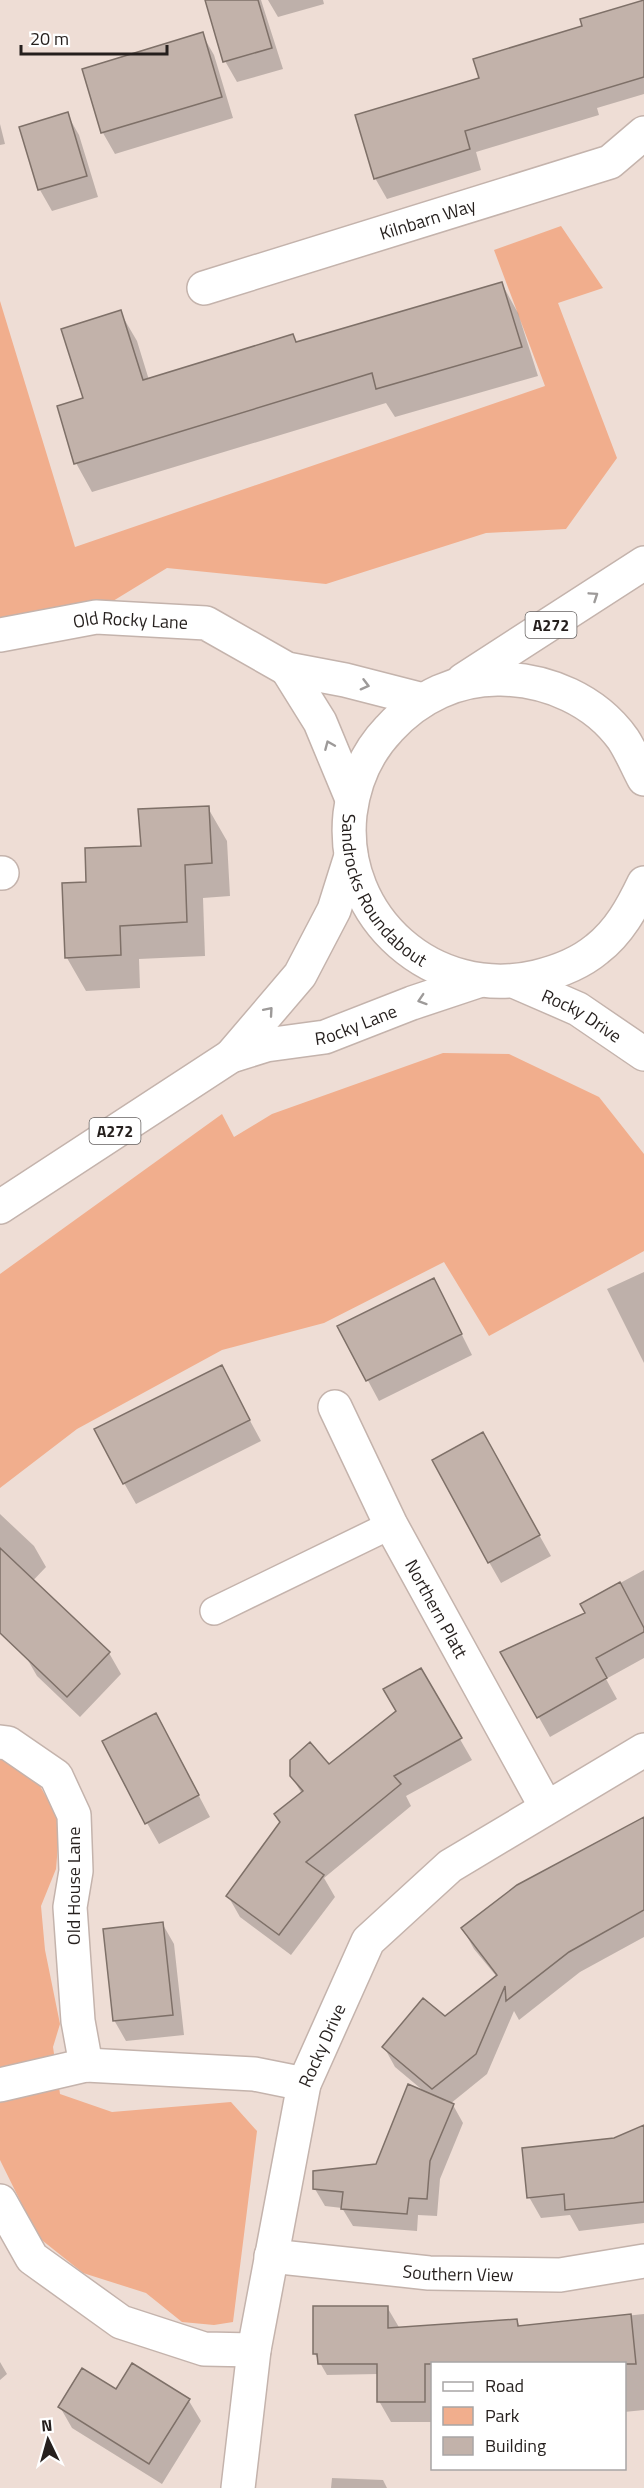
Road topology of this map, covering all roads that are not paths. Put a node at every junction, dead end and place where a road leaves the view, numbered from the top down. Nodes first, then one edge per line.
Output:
1 (644, 133) edge
2 (204, 288) dead end
3 (644, 563) edge
4 (0, 635) edge
5 (287, 669) junction
6 (457, 684) junction
7 (423, 700) junction
8 (644, 779) edge
9 (352, 799) junction
10 (351, 856) junction
11 (644, 883) edge
12 (478, 981) junction
13 (516, 982) junction
14 (644, 1054) edge
15 (231, 1056) junction
16 (0, 1207) edge
17 (335, 1407) dead end
18 (391, 1525) junction
19 (214, 1611) dead end
20 (0, 1742) edge
21 (644, 1750) edge
22 (546, 1807) junction
23 (86, 2065) junction
24 (304, 2084) junction
25 (0, 2085) edge
26 (0, 2201) edge
27 (271, 2256) junction
28 (644, 2261) edge
29 (254, 2350) junction
30 (238, 2488) edge

1 - 2 main road, Kilnbarn Way
6 -> 3 main road, A272
4 - 5 main road, Old Rocky Lane
5 -> 7 main road, Old Rocky Lane
9 -> 5 main road, Old Rocky Lane
6 - 7 main road, Sandrocks Roundabout
6 - 8 main road, Sandrocks Roundabout
7 - 9 main road, Sandrocks Roundabout
9 - 10 main road, Sandrocks Roundabout
10 - 12 main road, Sandrocks Roundabout
15 -> 10 main road, Rocky Lane / A272
11 - 13 main road, Sandrocks Roundabout
12 - 13 main road, Sandrocks Roundabout
12 -> 15 main road, Rocky Lane / A272
13 - 14 main road, Rocky Drive
15 - 16 main road, Rocky Lane / A272
17 - 18 main road, Northern Platt
18 - 19 lane
18 - 22 main road, Northern Platt
20 - 23 main road, Old House Lane
21 - 22 main road, Rocky Drive
22 - 24 main road, Rocky Drive
23 - 24 main road
23 - 25 main road
24 - 27 main road, Rocky Drive
26 - 29 main road
27 - 28 main road, Southern View
27 - 29 main road, Rocky Drive
29 - 30 main road, Rocky Drive

